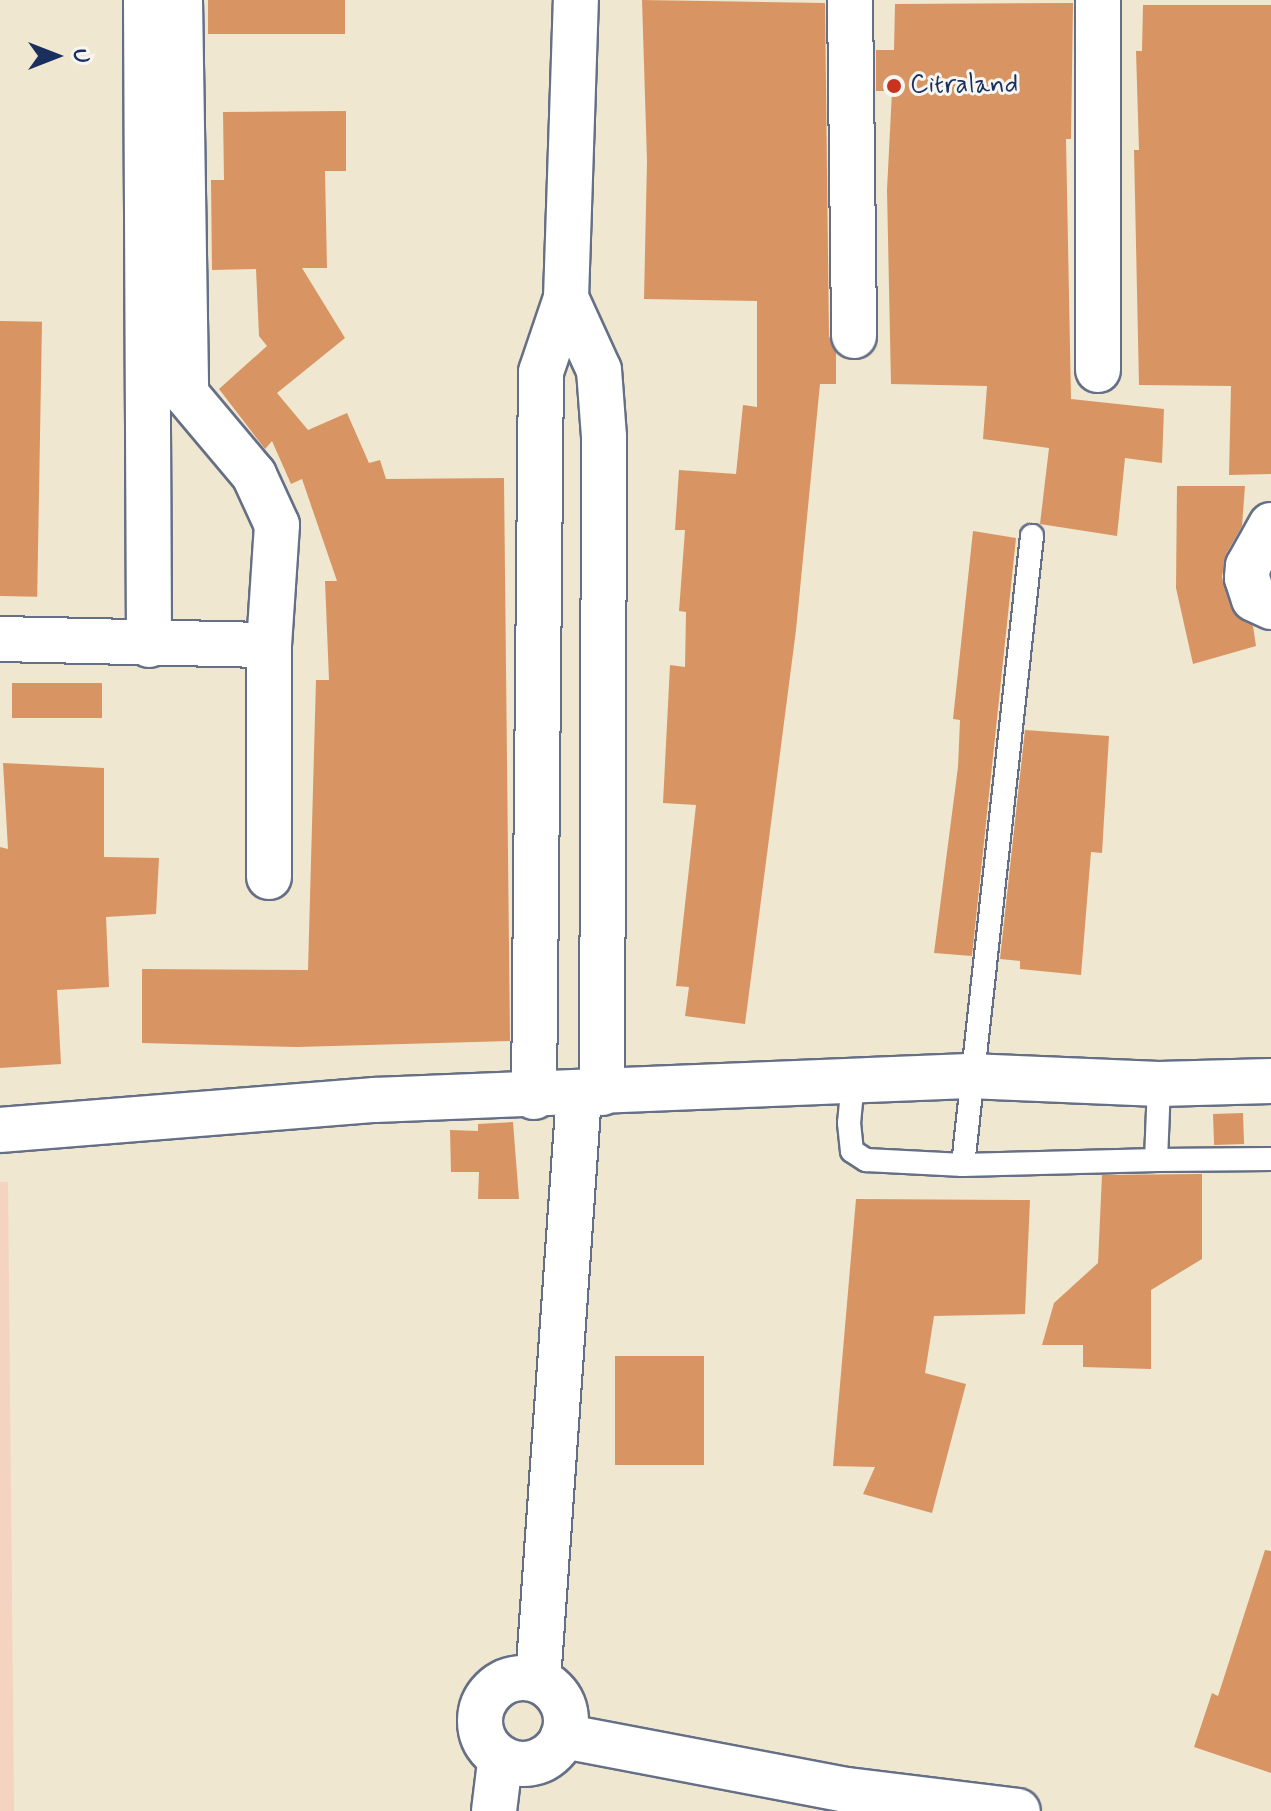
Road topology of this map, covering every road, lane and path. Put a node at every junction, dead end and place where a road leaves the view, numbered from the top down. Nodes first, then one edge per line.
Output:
1 (146, 0) edge
2 (180, 0) edge
3 (576, 0) edge
4 (850, 0) edge
5 (1098, 0) edge
6 (566, 298) junction
7 (854, 336) dead end
8 (1098, 370) dead end
9 (168, 386) junction
10 (604, 437) junction
11 (540, 440) junction
12 (1271, 525) edge
13 (1032, 536) dead end
14 (1271, 607) edge
15 (0, 639) edge
16 (149, 645) junction
17 (269, 645) junction
18 (269, 877) dead end
19 (969, 1076) junction
20 (853, 1081) junction
21 (1271, 1081) edge
22 (1159, 1084) junction
23 (591, 1094) junction
24 (534, 1097) junction
25 (0, 1130) edge
26 (1271, 1159) edge
27 (1156, 1160) junction
28 (963, 1165) junction
29 (538, 1680) junction
30 (563, 1736) junction
31 (500, 1762) junction
32 (846, 1801) edge
33 (494, 1811) edge
34 (1018, 1811) edge

1 - 9 street
2 - 9 street
3 - 6 street
4 - 7 street
5 - 8 street
6 - 10 street
6 - 11 street
9 - 16 street
9 - 17 street
10 - 11 street
10 - 23 street
11 - 24 street
12 - 14 street
13 - 19 lane
15 - 16 street
16 - 17 street
17 - 18 street
19 - 20 street
19 - 22 street
19 - 28 lane
20 - 23 street
20 - 28 lane
21 - 22 street
22 - 27 lane
23 - 24 street
23 - 29 street
24 - 25 street
26 - 27 lane
27 - 28 lane
29 - 30 street
29 - 31 street
30 - 31 street
30 - 32 street
31 - 33 street
32 - 34 street

